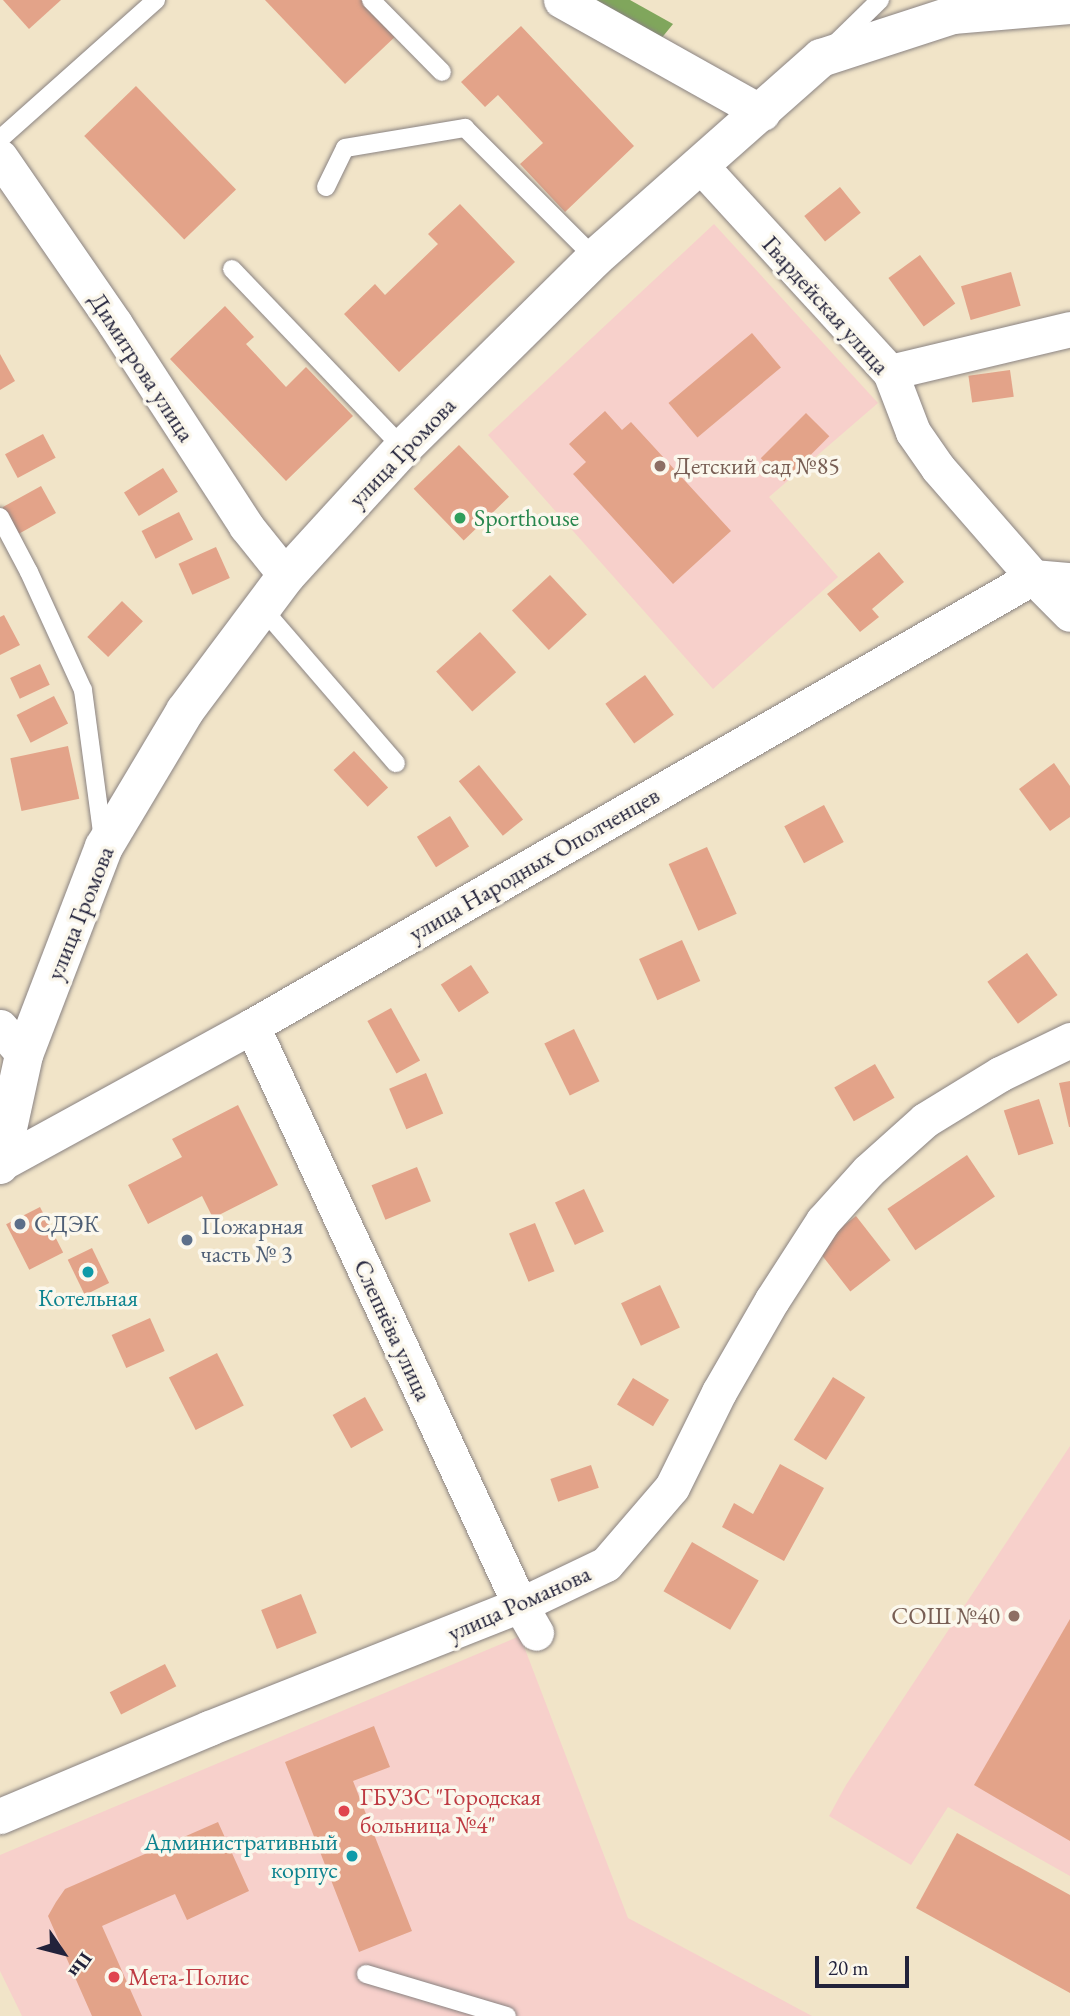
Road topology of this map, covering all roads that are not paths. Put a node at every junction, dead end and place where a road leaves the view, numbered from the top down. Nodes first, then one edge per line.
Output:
1 (156, 0) edge
2 (371, 0) edge
3 (561, 0) edge
4 (880, 0) edge
5 (1070, 5) edge
6 (821, 58) junction
7 (442, 72) dead end
8 (762, 113) junction
9 (0, 139) edge
10 (0, 157) edge
11 (701, 166) junction
12 (326, 187) dead end
13 (595, 258) junction
14 (232, 269) dead end
15 (1070, 329) edge
16 (890, 372) junction
17 (403, 448) junction
18 (0, 517) edge
19 (286, 576) junction
20 (1033, 577) junction
21 (1070, 580) edge
22 (262, 608) junction
23 (1070, 614) edge
24 (396, 764) dead end
25 (104, 847) junction
26 (252, 1026) junction
27 (1070, 1040) edge
28 (12, 1041) edge
29 (0, 1165) edge
30 (528, 1619) junction
31 (0, 1816) edge
32 (366, 1974) dead end
33 (506, 2016) edge

1 - 9 lane
2 - 7 lane
3 - 8 street
4 - 6 lane
5 - 6 street, улица Громова
6 - 8 street, улица Громова
8 - 11 street, улица Громова
10 - 19 street, Димитрова улица
11 - 13 street, улица Громова
11 - 16 street, Гвардейская улица
12 - 13 lane
13 - 17 street, улица Громова
14 - 17 lane
15 - 16 street
16 - 20 street, Гвардейская улица
17 - 19 street, улица Громова
18 - 25 lane
19 - 22 street, улица Громова
20 - 21 street
20 - 23 street, Гвардейская улица
20 - 26 street, улица Народных Ополченцев
22 - 24 lane
22 - 25 street, улица Громова
25 - 28 street, улица Громова
26 - 29 street, улица Народных Ополченцев
26 - 30 street, Слепнёва улица
27 - 30 street, улица Романова
28 - 29 street, улица Громова
30 - 31 street, улица Романова
32 - 33 lane

